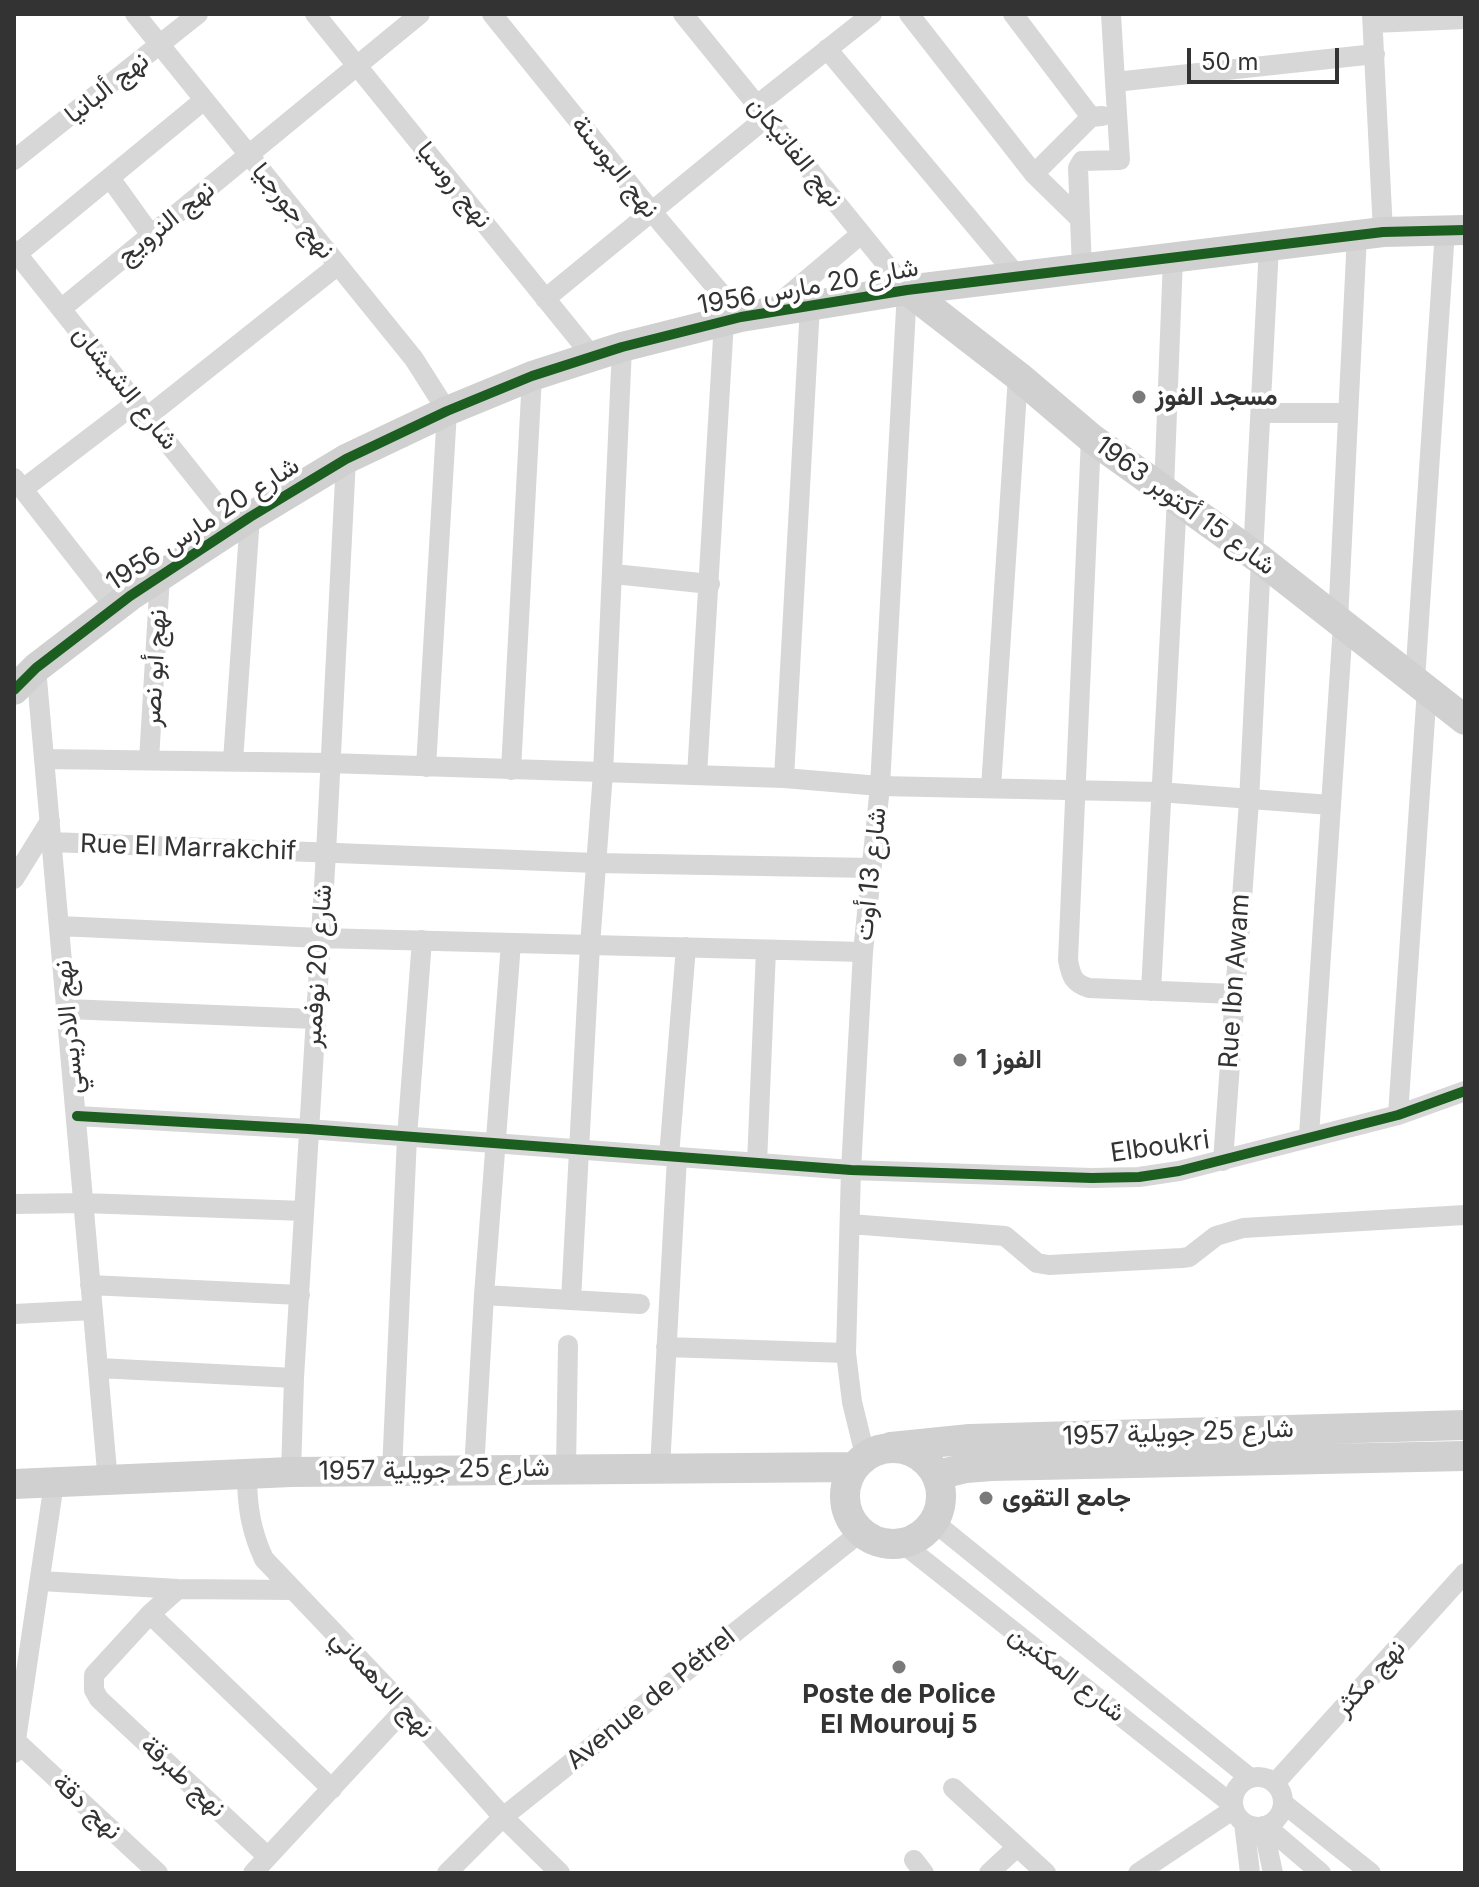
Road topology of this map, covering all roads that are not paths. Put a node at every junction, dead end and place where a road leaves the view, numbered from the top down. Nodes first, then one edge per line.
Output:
1 (135, 14) edge
2 (198, 14) edge
3 (315, 14) edge
4 (420, 14) edge
5 (492, 14) edge
6 (683, 14) edge
7 (872, 14) edge
8 (909, 14) edge
9 (1013, 14) edge
10 (1111, 14) edge
11 (1372, 18) edge
12 (1463, 18) edge
13 (160, 45) junction
14 (827, 49) junction
15 (1375, 54) junction
16 (356, 65) junction
17 (1115, 82) junction
18 (204, 100) junction
19 (762, 111) junction
20 (1117, 113) junction
21 (1091, 117) junction
22 (248, 156) junction
23 (14, 160) edge
24 (1034, 174) junction
25 (110, 178) junction
26 (652, 212) junction
27 (1079, 218) junction
28 (1455, 230) edge
29 (1370, 233) junction
30 (861, 234) junction
31 (151, 235) junction
32 (1269, 246) junction
33 (15, 252) edge
34 (1173, 258) junction
35 (337, 266) junction
36 (1082, 269) junction
37 (1018, 277) junction
38 (907, 290) junction
39 (545, 299) junction
40 (810, 306) junction
41 (61, 309) junction
42 (744, 317) junction
43 (622, 347) junction
44 (592, 356) junction
45 (532, 376) junction
46 (1018, 376) junction
47 (142, 409) junction
48 (447, 411) junction
49 (1262, 413) junction
50 (1348, 413) junction
51 (1091, 438) junction
52 (346, 459) junction
53 (19, 484) edge
54 (1171, 494) junction
55 (242, 522) junction
56 (1257, 558) junction
57 (614, 574) junction
58 (160, 576) junction
59 (710, 584) junction
60 (114, 606) junction
61 (1340, 623) junction
62 (36, 668) junction
63 (1421, 684) junction
64 (14, 690) edge
65 (1465, 720) edge
66 (44, 759) junction
67 (149, 760) junction
68 (233, 761) junction
69 (329, 763) junction
70 (426, 767) junction
71 (511, 770) junction
72 (603, 773) junction
73 (697, 775) junction
74 (784, 778) junction
75 (880, 786) junction
76 (991, 788) junction
77 (1074, 790) junction
78 (1159, 792) junction
79 (1249, 801) junction
80 (1330, 805) junction
81 (50, 821) junction
82 (51, 842) junction
83 (326, 853) junction
84 (596, 863) junction
85 (871, 868) junction
86 (14, 879) edge
87 (59, 926) junction
88 (320, 938) junction
89 (422, 940) junction
90 (511, 943) junction
91 (590, 945) junction
92 (686, 947) junction
93 (766, 950) junction
94 (863, 952) junction
95 (1151, 991) junction
96 (1233, 994) junction
97 (67, 1009) junction
98 (315, 1019) junction
99 (1465, 1091) edge
100 (1398, 1115) junction
101 (77, 1116) junction
102 (308, 1129) junction
103 (1309, 1135) junction
104 (407, 1137) junction
105 (495, 1143) junction
106 (580, 1150) junction
107 (673, 1157) junction
108 (1223, 1161) junction
109 (757, 1163) junction
110 (851, 1170) junction
111 (84, 1203) junction
112 (14, 1204) edge
113 (304, 1211) junction
114 (1465, 1215) edge
115 (850, 1224) junction
116 (90, 1285) junction
117 (300, 1295) junction
118 (484, 1295) junction
119 (571, 1300) junction
120 (640, 1304) dead end
121 (93, 1310) junction
122 (14, 1314) edge
123 (568, 1345) dead end
124 (666, 1347) junction
125 (846, 1353) junction
126 (99, 1368) junction
127 (294, 1378) junction
128 (1465, 1425) edge
129 (870, 1456) junction
130 (1465, 1456) edge
131 (566, 1468) junction
132 (660, 1468) junction
133 (474, 1470) junction
134 (392, 1471) junction
135 (291, 1472) junction
136 (247, 1475) junction
137 (937, 1475) junction
138 (108, 1482) junction
139 (54, 1483) junction
140 (14, 1484) edge
141 (934, 1522) junction
142 (861, 1532) junction
143 (902, 1543) junction
144 (1465, 1573) edge
145 (41, 1581) junction
146 (178, 1589) junction
147 (292, 1590) junction
148 (150, 1614) junction
149 (406, 1708) junction
150 (15, 1747) edge
151 (1250, 1778) junction
152 (1275, 1783) junction
153 (953, 1788) dead end
154 (332, 1789) junction
155 (1283, 1803) junction
156 (503, 1817) junction
157 (1248, 1818) junction
158 (1017, 1847) junction
159 (267, 1856) junction
160 (158, 1873) edge
161 (253, 1873) edge
162 (447, 1873) edge
163 (560, 1873) edge
164 (989, 1873) edge
165 (1046, 1873) edge
166 (1138, 1873) edge
167 (1250, 1873) edge
168 (1273, 1873) edge
169 (1321, 1873) edge
170 (1371, 1873) edge

1 - 13 street, نهج جورجيا
2 - 13 street, نهج ألبانيا
3 - 16 street, نهج روسيا
4 - 16 street, نهج النرويج
5 - 26 street, نهج البوسنة
6 - 19 street, نهج الفاتيكان
7 - 14 street
8 - 24 street
9 - 21 street
10 - 17 street
11 - 12 street
11 - 15 street
13 - 18 street, نهج جورجيا
13 - 23 street, نهج ألبانيا
14 - 19 street
14 - 37 street
15 - 17 street
15 - 29 street
16 - 22 street, نهج النرويج
16 - 39 street, نهج روسيا
17 - 20 street
18 - 22 street, نهج جورجيا
18 - 25 street
19 - 26 street
19 - 30 street, نهج الفاتيكان
20 - 21 street
20 - 27 street
21 - 24 street
22 - 31 street, نهج النرويج
22 - 35 street, نهج جورجيا
24 - 27 street
25 - 31 street
25 - 33 street
26 - 39 street
26 - 42 street, نهج البوسنة
27 - 36 street
28 - 29 street, شارع 20 مارس 1956
28 - 63 street
29 - 32 street, شارع 20 مارس 1956
29 - 50 street
30 - 38 street, نهج الفاتيكان
30 - 42 street
31 - 41 street, نهج النرويج
32 - 34 street, شارع 20 مارس 1956
32 - 49 street, Rue Ibn Awam
33 - 41 street, شارع الشيشان
34 - 36 street, شارع 20 مارس 1956
34 - 54 street
35 - 47 street
35 - 48 street, نهج جورجيا
36 - 37 street, شارع 20 مارس 1956
37 - 38 street, شارع 20 مارس 1956
38 - 40 street, شارع 20 مارس 1956
38 - 46 street, شارع 15 أكتوبر 1963
38 - 75 street, شارع 13 أوت
39 - 44 street, نهج روسيا
40 - 42 street, شارع 20 مارس 1956
40 - 74 street
41 - 47 street, شارع الشيشان
42 - 43 street, شارع 20 مارس 1956
42 - 59 street
43 - 44 street, شارع 20 مارس 1956
43 - 57 street
44 - 45 street, شارع 20 مارس 1956
45 - 48 street, شارع 20 مارس 1956
45 - 71 street
46 - 51 street, شارع 15 أكتوبر 1963
46 - 76 street
47 - 53 street
47 - 55 street, شارع الشيشان
48 - 52 street, شارع 20 مارس 1956
48 - 70 street
49 - 50 street
49 - 56 street, Rue Ibn Awam
50 - 61 street
51 - 54 street, شارع 15 أكتوبر 1963
51 - 77 street
52 - 55 street, شارع 20 مارس 1956
52 - 69 street, شارع 20 نوفمبر
53 - 60 street
54 - 56 street, شارع 15 أكتوبر 1963
54 - 78 street
55 - 58 street, شارع 20 مارس 1956
55 - 68 street
56 - 61 street, شارع 15 أكتوبر 1963
56 - 79 street, Rue Ibn Awam
57 - 59 street
57 - 72 street
58 - 60 street, شارع 20 مارس 1956
58 - 67 street, نهج أبو نصر
59 - 73 street
60 - 62 street, شارع 20 مارس 1956
61 - 63 street, شارع 15 أكتوبر 1963
61 - 80 street
62 - 64 street, شارع 20 مارس 1956
62 - 66 street, نهج الادريسي
63 - 65 street, شارع 15 أكتوبر 1963
63 - 100 street
66 - 67 street
66 - 81 street, نهج الادريسي
67 - 68 street
68 - 69 street
69 - 70 street
69 - 83 street, شارع 20 نوفمبر
70 - 71 street
71 - 72 street
72 - 73 street
72 - 84 street
73 - 74 street
74 - 75 street
75 - 76 street
75 - 85 street, شارع 13 أوت
76 - 77 street
77 - 78 street
77 - 95 street
78 - 79 street
78 - 95 street
79 - 80 street
79 - 96 street, Rue Ibn Awam
80 - 103 street
81 - 82 street, نهج الادريسي
81 - 86 street
82 - 83 street, Rue El Marrakchif
82 - 87 street, نهج الادريسي
83 - 84 street, Rue El Marrakchif
83 - 88 street, شارع 20 نوفمبر
84 - 85 street, Rue El Marrakchif
84 - 91 street
85 - 94 street, شارع 13 أوت
87 - 88 street
87 - 97 street, نهج الادريسي
88 - 89 street
88 - 98 street, شارع 20 نوفمبر
89 - 90 street
89 - 104 street
90 - 91 street
90 - 105 street
91 - 92 street
91 - 106 street
92 - 93 street
92 - 107 street
93 - 94 street
93 - 109 street
94 - 110 street, شارع 13 أوت
95 - 96 street
96 - 108 street, Rue Ibn Awam
97 - 98 street
97 - 101 street, نهج الادريسي
98 - 102 street, شارع 20 نوفمبر
99 - 100 street, Elboukri
100 - 103 street, Elboukri
101 - 102 street, Elboukri
101 - 111 street, نهج الادريسي
102 - 104 street, Elboukri
102 - 113 street, شارع 20 نوفمبر
103 - 108 street, Elboukri
104 - 105 street, Elboukri
104 - 134 street
105 - 106 street, Elboukri
105 - 118 street
106 - 107 street, Elboukri
106 - 119 street
107 - 109 street, Elboukri
107 - 124 street
108 - 110 street, Elboukri
109 - 110 street, Elboukri
110 - 115 street, شارع 13 أوت
111 - 112 street
111 - 113 street
111 - 116 street, نهج الادريسي
113 - 117 street, شارع 20 نوفمبر
114 - 115 street
115 - 125 street, شارع 13 أوت
116 - 117 street
116 - 121 street, نهج الادريسي
117 - 127 street, شارع 20 نوفمبر
118 - 119 street
118 - 133 street
119 - 120 street
121 - 122 street
121 - 126 street, نهج الادريسي
123 - 131 street
124 - 125 street
124 - 132 street
125 - 129 street, شارع 13 أوت
126 - 127 street
126 - 138 street, نهج الادريسي
127 - 135 street, شارع 20 نوفمبر
128 - 129 street, شارع 25 جويلية 1957
129 - 132 street, شارع 25 جويلية 1957
129 - 137 street
129 - 142 street
130 - 137 street, شارع 25 جويلية 1957
131 - 132 street, شارع 25 جويلية 1957
131 - 133 street, شارع 25 جويلية 1957
133 - 134 street, شارع 25 جويلية 1957
134 - 135 street, شارع 25 جويلية 1957
135 - 136 street, شارع 25 جويلية 1957
136 - 138 street, شارع 25 جويلية 1957
136 - 147 street, نهج الدهماني
137 - 141 street
138 - 139 street, شارع 25 جويلية 1957
139 - 140 street, شارع 25 جويلية 1957
139 - 145 street
141 - 143 street
141 - 151 street, شارع المكنين
142 - 143 street
142 - 156 street, Avenue de Pétrel
143 - 157 street, شارع المكنين
144 - 152 street, نهج مكثر
145 - 146 street
145 - 150 street
146 - 147 street
146 - 148 street
147 - 149 street, نهج الدهماني
148 - 154 street
148 - 159 street, نهج طبرقة
149 - 154 street
149 - 156 street, نهج الدهماني
150 - 160 street, نهج دقة
151 - 152 street
151 - 157 street
152 - 155 street
153 - 158 street
154 - 159 street
155 - 157 street
155 - 170 street
156 - 162 street, Avenue de Pétrel
156 - 163 street, نهج الدهماني
157 - 166 street
157 - 167 street
157 - 168 street
157 - 169 street, شارع المكنين
158 - 164 street
158 - 165 street
159 - 161 street

